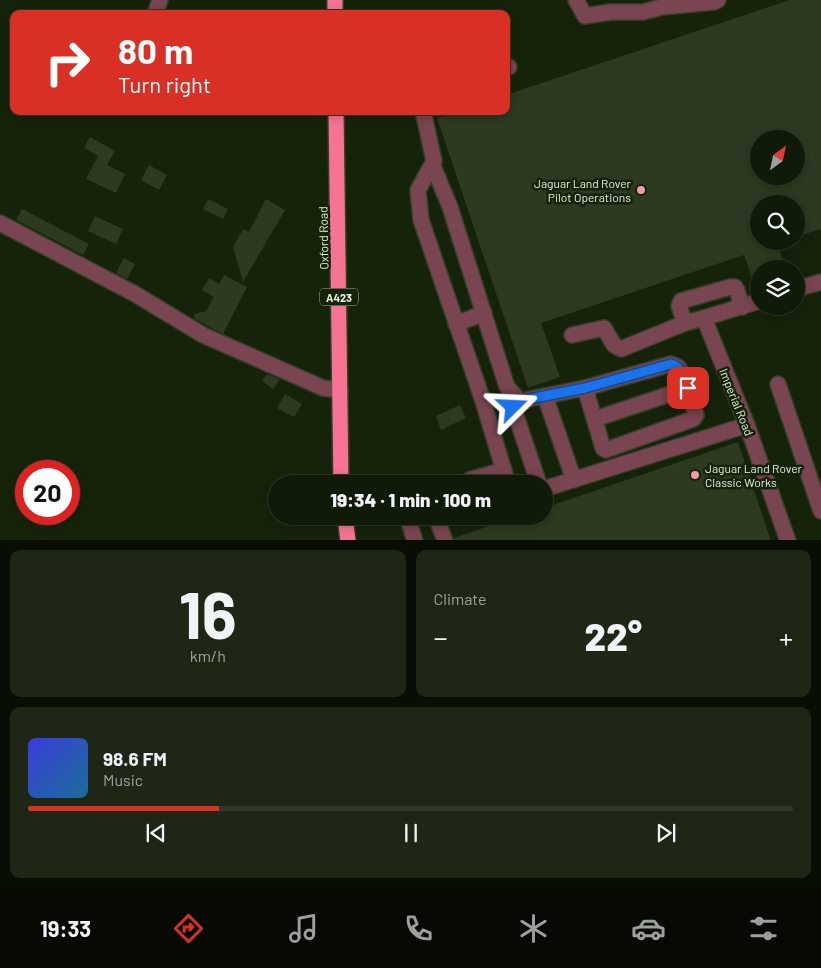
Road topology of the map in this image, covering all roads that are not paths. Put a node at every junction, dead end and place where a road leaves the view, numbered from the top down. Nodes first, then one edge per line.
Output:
1 (576, 0) edge
2 (718, 0) edge
3 (660, 3) edge
4 (336, 115) edge
5 (424, 115) edge
6 (434, 161) junction
7 (0, 223) edge
8 (821, 282) edge
9 (805, 286) edge
10 (750, 304) edge
11 (742, 307) junction
12 (484, 313) junction
13 (704, 318) junction
14 (685, 323) junction
15 (456, 324) junction
16 (572, 335) dead end
17 (778, 384) dead end
18 (506, 387) junction
19 (585, 388) junction
20 (688, 388) junction
21 (340, 390) junction
22 (545, 396) junction
23 (482, 398) junction
24 (521, 402) junction
25 (595, 419) junction
26 (747, 425) junction
27 (341, 475) edge
28 (505, 475) edge
29 (536, 475) edge
30 (574, 480) junction
31 (553, 486) edge
32 (821, 511) edge
33 (346, 525) edge
34 (410, 525) edge
35 (439, 525) edge
36 (348, 540) edge
37 (415, 540) edge
38 (444, 540) edge
39 (788, 540) edge

1 - 3 street
2 - 3 street
4 - 21 highway, Oxford Road / A423
5 - 6 street
6 - 12 street
6 - 15 street
7 - 21 street
8 - 9 street
10 - 11 street
11 - 13 street
11 - 14 street
12 - 15 street
12 - 18 street
13 - 14 street
13 - 26 street, Imperial Road
14 - 16 street
15 - 23 street
17 - 32 street
18 - 23 street
18 - 24 street
19 - 20 street
19 - 22 street
19 - 25 street
20 - 25 street
20 - 25 street
21 - 27 highway, Oxford Road / A423
22 - 24 street
22 - 30 street
23 - 28 street
24 - 29 street
26 - 30 street
26 - 39 street, Imperial Road
30 - 31 street
33 - 36 highway
34 - 37 street
35 - 38 street

